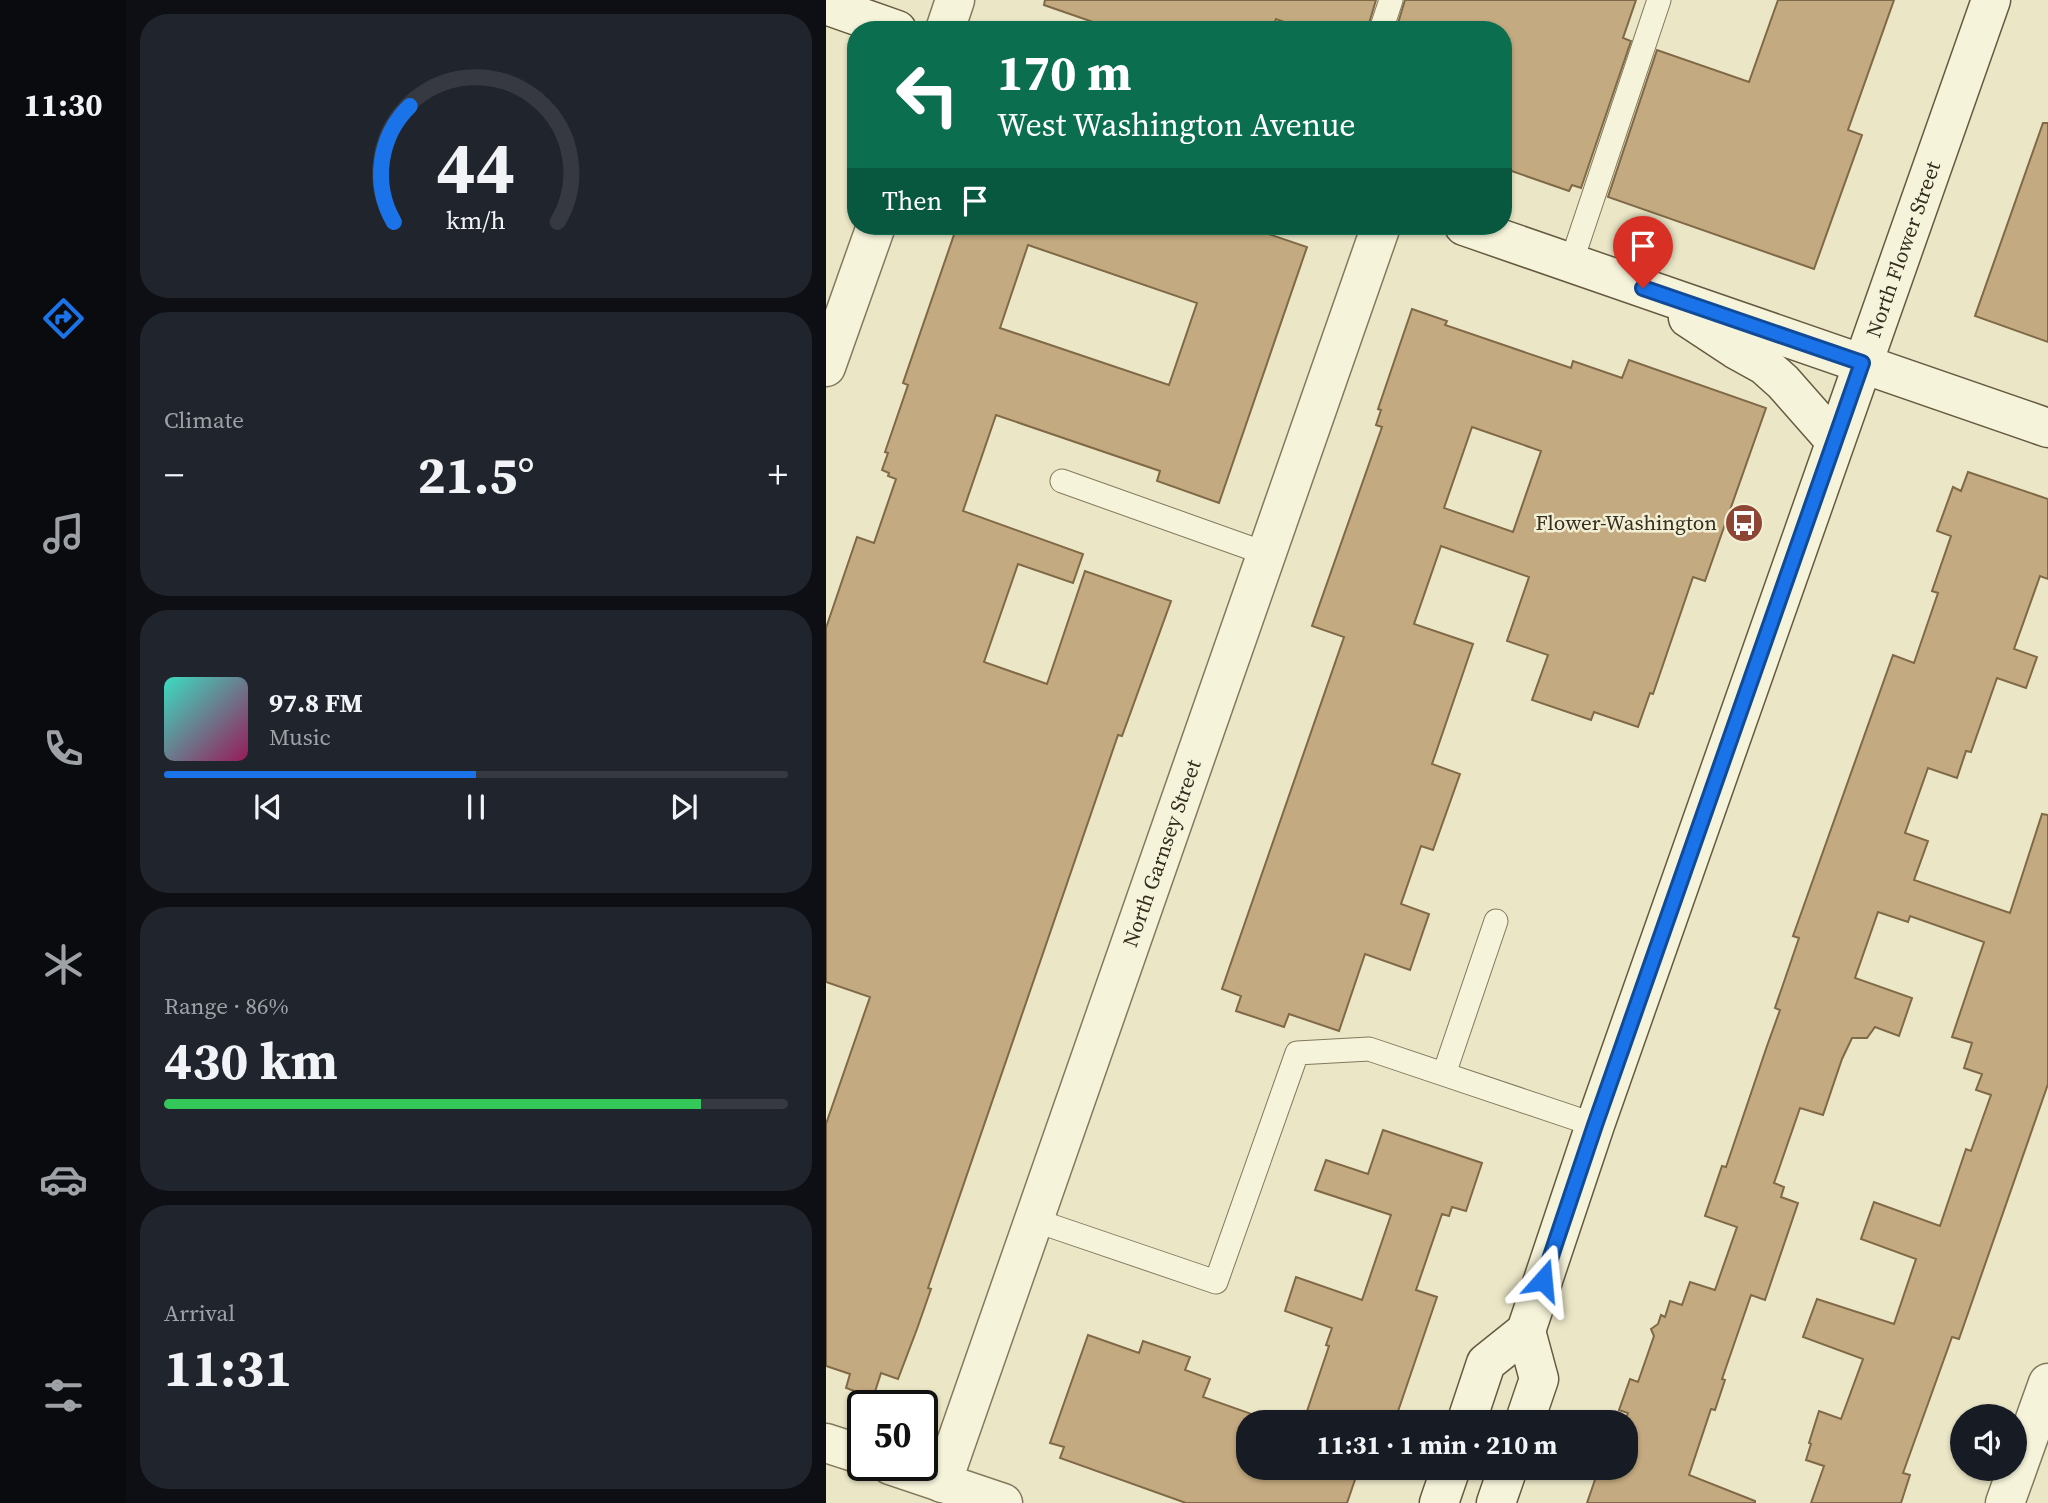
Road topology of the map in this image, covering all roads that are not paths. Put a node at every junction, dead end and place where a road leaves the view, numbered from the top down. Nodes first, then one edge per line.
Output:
1 (955, 0) edge
2 (1391, 0) edge
3 (1658, 0) edge
4 (1991, 0) edge
5 (826, 5) edge
6 (871, 21) edge
7 (948, 21) edge
8 (1384, 21) edge
9 (873, 235) edge
10 (1378, 235) edge
11 (1490, 235) edge
12 (1571, 263) junction
13 (1643, 288) junction
14 (1862, 363) junction
15 (826, 367) edge
16 (2048, 428) edge
17 (1835, 441) junction
18 (1062, 481) dead end
19 (1267, 554) junction
20 (1496, 921) dead end
21 (1444, 1074) junction
22 (1595, 1125) junction
23 (1034, 1220) junction
24 (1526, 1331) junction
25 (2048, 1383) edge
26 (1470, 1410) edge
27 (1528, 1410) edge
28 (826, 1443) edge
29 (847, 1450) edge
30 (1447, 1480) edge
31 (1504, 1480) edge
32 (918, 1482) edge
33 (1003, 1503) edge
34 (1439, 1503) edge
35 (1496, 1503) edge
36 (2004, 1503) edge

1 - 7 street
2 - 8 lane
3 - 12 lane
4 - 14 street, North Flower Street
5 - 6 street
9 - 15 street
10 - 19 street, North Garnsey Street
11 - 12 street
12 - 13 street
13 - 14 street
13 - 17 street
14 - 16 street
14 - 17 street, North Flower Street
17 - 22 street, North Flower Street
18 - 19 lane
19 - 23 street, North Garnsey Street
20 - 21 lane
21 - 22 lane
21 - 23 lane
22 - 24 street, North Flower Street
23 - 32 street, North Garnsey Street
24 - 26 street
24 - 27 street
25 - 36 street
28 - 29 street
30 - 34 street
31 - 35 street
32 - 33 street

